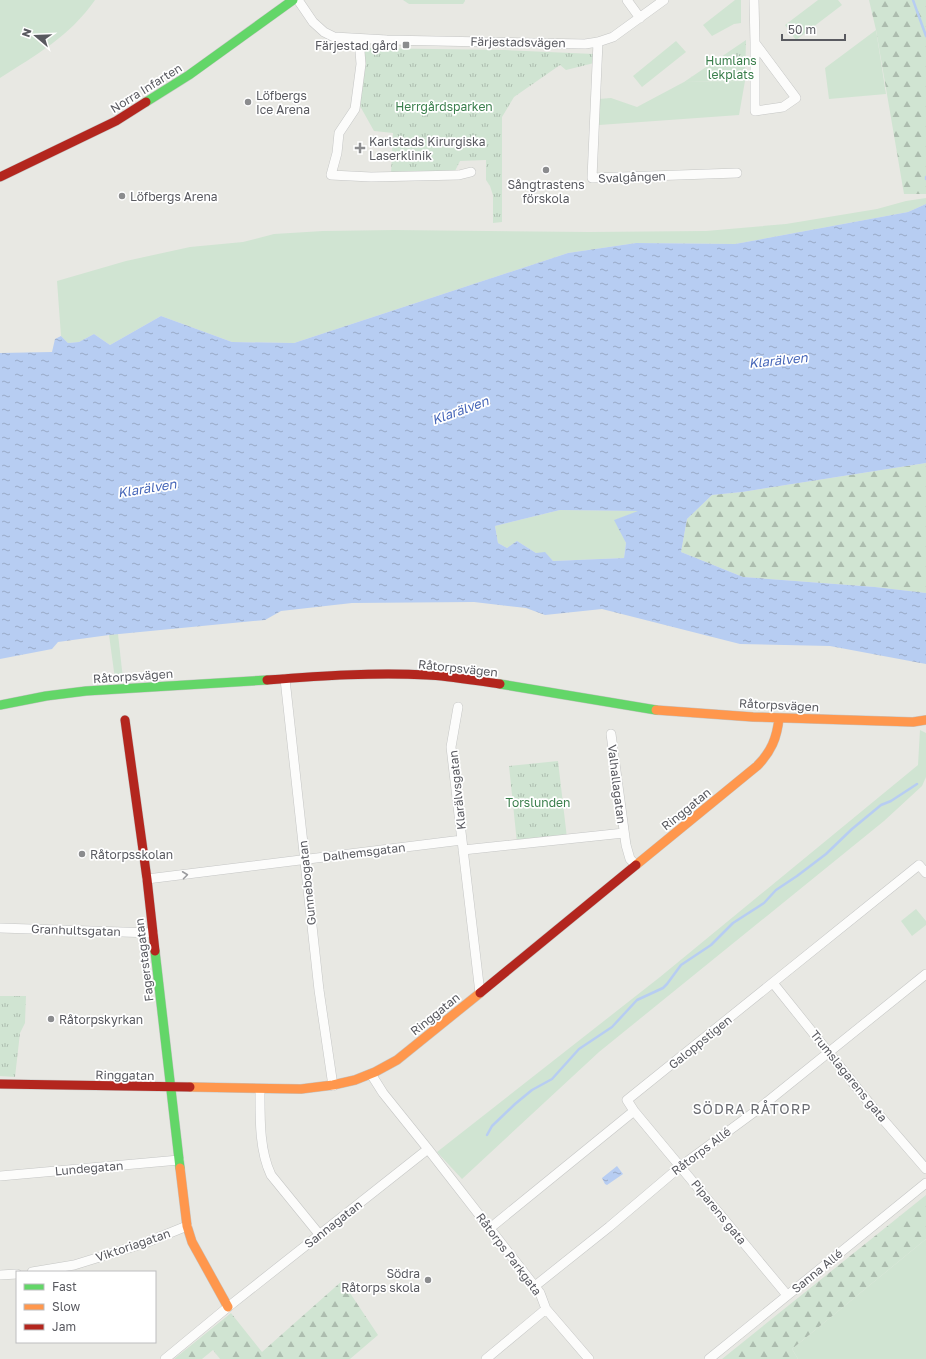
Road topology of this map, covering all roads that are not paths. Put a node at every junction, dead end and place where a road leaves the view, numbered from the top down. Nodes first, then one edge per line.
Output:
1 (293, 0) edge
2 (298, 0) edge
3 (627, 0) edge
4 (664, 0) edge
5 (754, 0) edge
6 (640, 18) junction
7 (359, 39) junction
8 (598, 42) junction
9 (755, 43) junction
10 (471, 172) dead end
11 (737, 173) dead end
12 (0, 177) edge
13 (285, 679) junction
14 (0, 705) edge
15 (458, 707) dead end
16 (779, 718) junction
17 (125, 720) dead end
18 (926, 720) edge
19 (913, 722) junction
20 (926, 725) edge
21 (611, 734) dead end
22 (624, 833) junction
23 (462, 840) junction
24 (463, 850) junction
25 (304, 860) junction
26 (636, 865) junction
27 (926, 873) edge
28 (147, 879) junction
29 (0, 928) edge
30 (153, 933) junction
31 (926, 974) edge
32 (773, 982) junction
33 (480, 993) junction
34 (828, 1052) junction
35 (370, 1074) junction
36 (0, 1084) edge
37 (333, 1086) junction
38 (170, 1088) junction
39 (260, 1089) junction
40 (634, 1111) junction
41 (428, 1149) junction
42 (179, 1160) junction
43 (681, 1166) junction
44 (926, 1169) edge
45 (0, 1176) edge
46 (926, 1183) edge
47 (187, 1226) junction
48 (489, 1228) junction
49 (319, 1234) junction
50 (38, 1271) edge
51 (16, 1274) edge
52 (0, 1275) edge
53 (535, 1286) junction
54 (787, 1295) junction
55 (228, 1307) junction
56 (546, 1309) junction
57 (165, 1359) edge
58 (486, 1359) edge
59 (589, 1359) edge
60 (709, 1359) edge

1 - 12 street, Norra Infarten
2 - 7 street, Färjestadsvägen
3 - 6 street
4 - 6 street, Färjestadsvägen
5 - 9 street
6 - 8 street, Färjestadsvägen
7 - 8 street, Färjestadsvägen
7 - 10 street
8 - 11 street, Svalgången
9 - 9 street
13 - 14 street, Råtorpsvägen
13 - 16 street, Råtorpsvägen
13 - 25 street, Gunnebogatan
15 - 23 street, Klarälvsgatan
16 - 19 street, Råtorpsvägen
16 - 26 street, Ringgatan
17 - 28 street, Fagerstagatan
18 - 19 street
19 - 20 street
21 - 22 street, Valhallagatan
22 - 24 street, Valhallagatan
22 - 26 street, Valhallagatan
23 - 24 street, Klarälvsgatan
23 - 25 street, Dalhemsgatan
24 - 33 street, Klarälvsgatan
28 -> 25 street, Dalhemsgatan
25 - 37 street, Gunnebogatan
26 - 33 street, Ringgatan
27 - 32 street, Galoppstigen
28 - 30 street, Fagerstagatan
29 - 30 street, Granhultsgatan
30 - 38 street, Fagerstagatan
31 - 34 street, Råtorps Allé
32 - 34 street, Trumslagarens gata
32 - 40 street, Galoppstigen
33 - 35 street, Ringgatan
34 - 43 street, Råtorps Allé
34 - 44 street, Trumslagarens gata
35 - 37 street, Ringgatan
35 - 41 street
36 - 38 street, Ringgatan
37 - 39 street, Ringgatan
38 - 39 street, Ringgatan
38 - 42 street, Fagerstagatan
39 - 49 street
40 - 43 street, Piparens gata
40 - 48 street
41 - 48 street, Råtorps Parkgata
41 - 49 street, Sannagatan
42 - 45 street, Lundegatan
42 - 47 street, Fagerstagatan
43 - 53 street, Råtorps Allé
43 - 54 street, Piparens gata
46 - 54 street, Sanna Allé
47 - 50 street, Viktoriagatan
47 - 55 street, Fagerstagatan
48 - 53 street, Råtorps Parkgata
49 - 55 street, Sannagatan
51 - 52 street
53 - 56 street, Råtorps Parkgata
54 - 60 street, Sanna Allé
55 - 57 street, Sannagatan
56 - 58 street
56 - 59 street, Råtorps Parkgata

